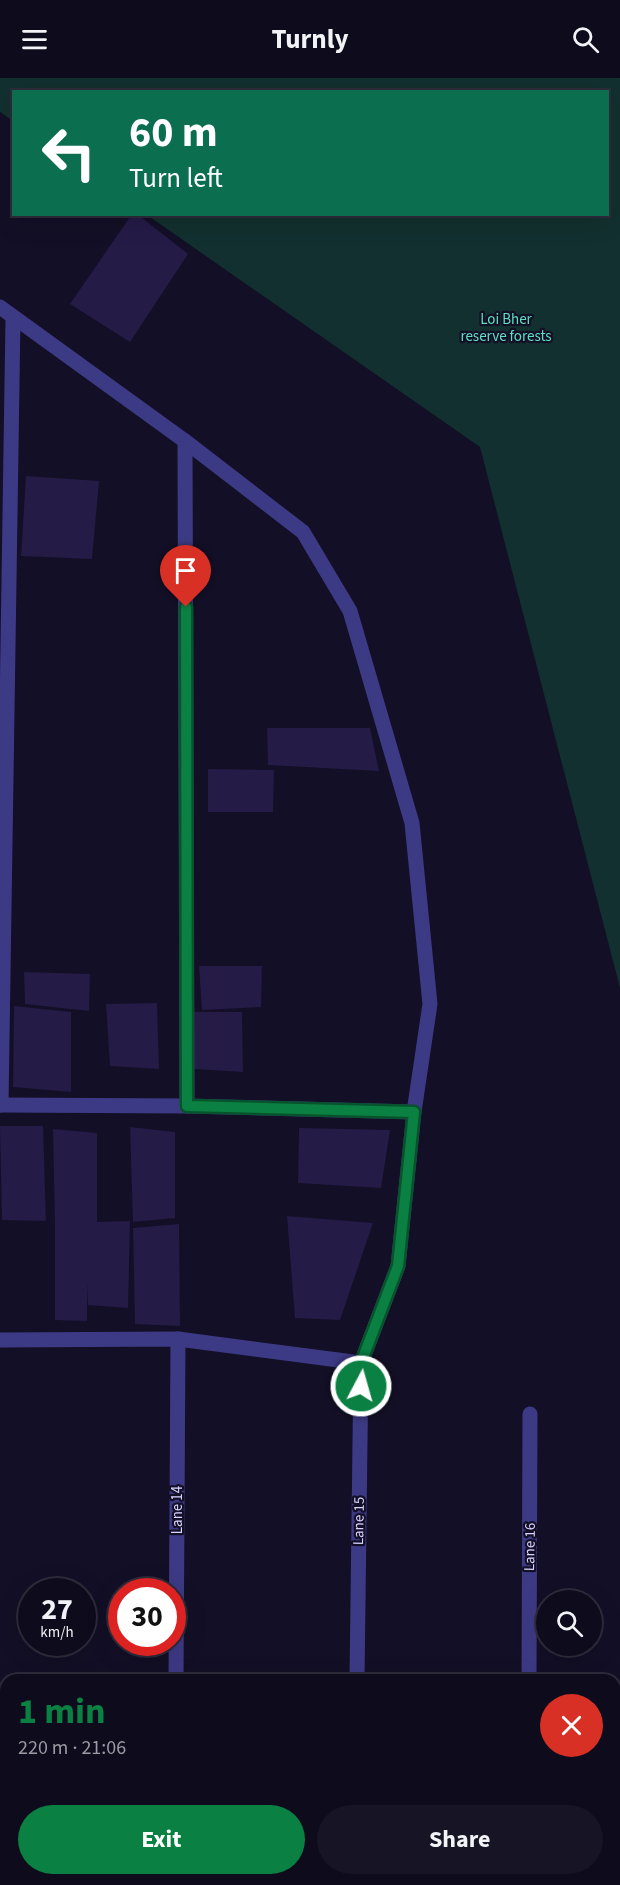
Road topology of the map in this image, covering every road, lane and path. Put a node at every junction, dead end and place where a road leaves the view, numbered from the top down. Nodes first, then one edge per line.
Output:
1 (0, 307) edge
2 (13, 318) junction
3 (185, 441) junction
4 (1, 1105) edge
5 (187, 1106) junction
6 (414, 1112) junction
7 (0, 1340) edge
8 (178, 1340) junction
9 (361, 1363) junction
10 (531, 1414) dead end
11 (176, 1674) edge
12 (357, 1674) edge
13 (528, 1674) edge

1 - 2 street
2 - 3 street
2 - 4 street
3 - 5 street
3 - 6 street
4 - 5 street
5 - 6 street
6 - 9 street
7 - 8 street
8 - 9 street
8 - 11 street, Lane 14
9 - 12 street, Lane 15
10 - 13 street, Lane 16

